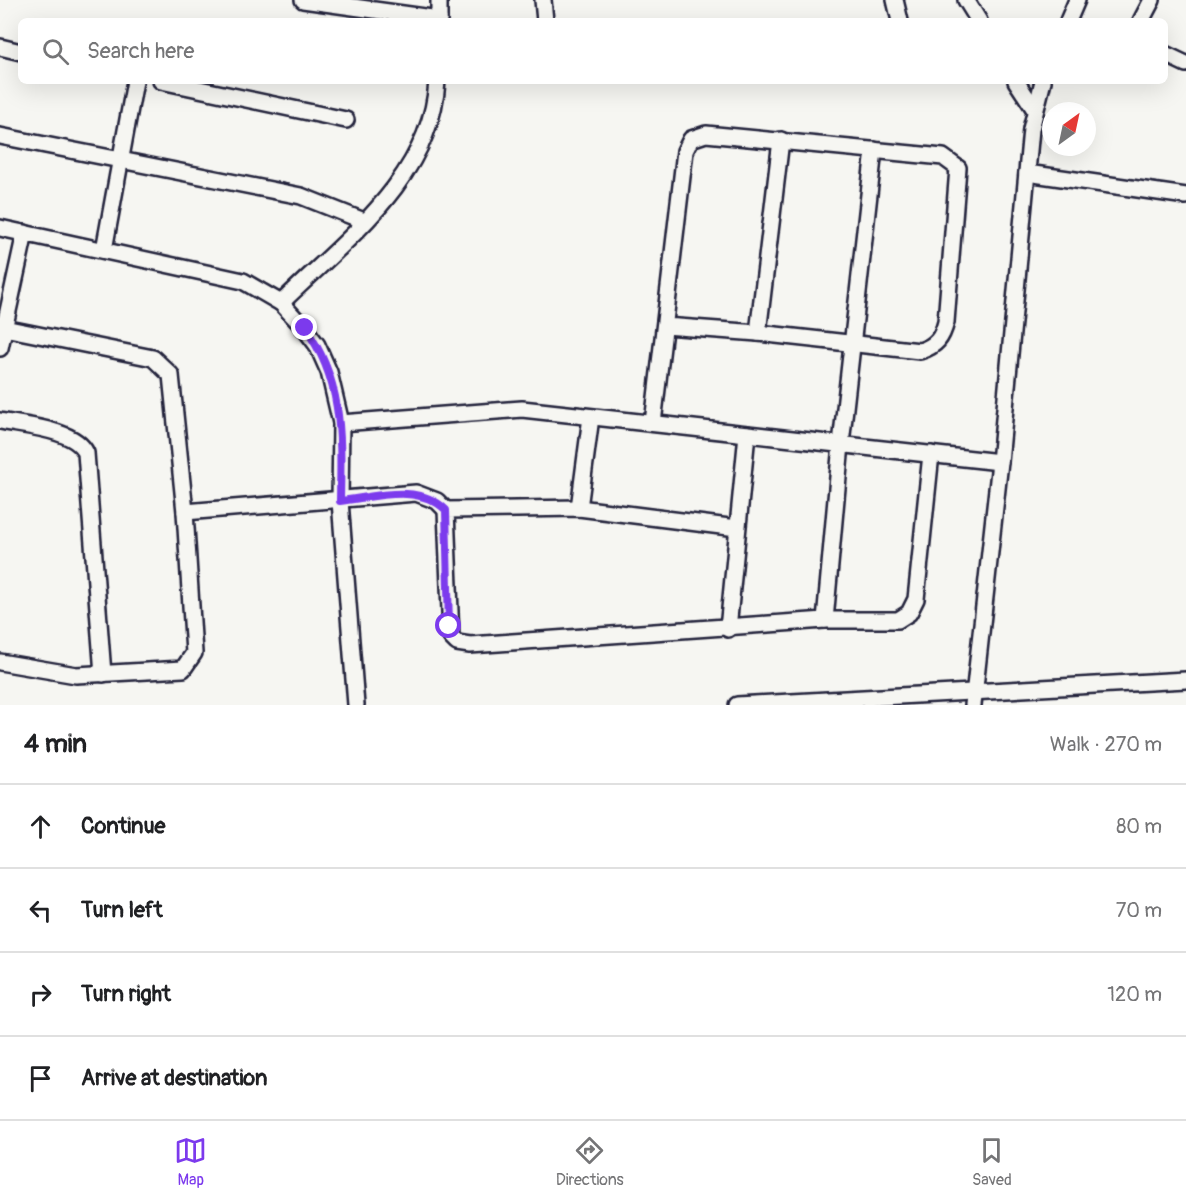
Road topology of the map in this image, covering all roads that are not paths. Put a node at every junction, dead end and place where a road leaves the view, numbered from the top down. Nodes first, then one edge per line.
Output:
1 (303, 0) edge
2 (439, 0) edge
3 (543, 0) edge
4 (896, 0) edge
5 (966, 0) edge
6 (1077, 0) edge
7 (1152, 0) edge
8 (425, 18) edge
9 (439, 18) edge
10 (546, 18) edge
11 (899, 18) edge
12 (977, 18) edge
13 (1069, 18) edge
14 (1143, 18) edge
15 (0, 47) edge
16 (18, 51) edge
17 (1168, 55) edge
18 (1186, 64) edge
19 (134, 84) edge
20 (175, 84) edge
21 (436, 84) edge
22 (1018, 84) edge
23 (1042, 84) edge
24 (1035, 110) junction
25 (346, 120) dead end
26 (0, 136) edge
27 (781, 140) junction
28 (874, 150) junction
29 (121, 158) junction
30 (1027, 173) junction
31 (1186, 196) edge
32 (364, 221) junction
33 (0, 228) edge
34 (25, 233) junction
35 (104, 250) junction
36 (281, 303) junction
37 (665, 326) junction
38 (4, 328) junction
39 (758, 333) junction
40 (853, 345) junction
41 (0, 348) edge
42 (591, 417) junction
43 (0, 421) edge
44 (341, 423) junction
45 (653, 423) junction
46 (747, 434) junction
47 (841, 444) junction
48 (931, 454) junction
49 (1000, 462) junction
50 (340, 501) junction
51 (579, 508) junction
52 (446, 510) junction
53 (185, 512) junction
54 (736, 528) junction
55 (825, 620) junction
56 (729, 629) junction
57 (0, 662) edge
58 (103, 674) junction
59 (1186, 680) edge
60 (974, 697) edge
61 (356, 705) edge
62 (736, 705) edge

1 - 8 street
2 - 9 street
3 - 10 street
4 - 11 street
5 - 12 street
6 - 13 street
7 - 14 street
15 - 16 street
17 - 18 street
19 - 29 street
20 - 25 street
21 - 32 street
22 - 24 street
23 - 24 street
24 - 30 street
26 - 29 street
27 - 28 street
27 - 37 street
27 - 39 street
28 - 40 street
28 - 40 street
29 - 32 street
29 - 35 street
30 - 31 street
30 - 49 street
32 - 36 street
33 - 34 street
34 - 35 street
34 - 38 street
35 - 36 street
36 - 44 street
37 - 39 street
37 - 45 street
38 - 41 street
38 - 53 street
39 - 40 street
40 - 47 street
42 - 44 street
42 - 45 street
42 - 51 street
43 - 58 street
44 - 50 street
45 - 46 street
46 - 47 street
46 - 54 street
47 - 48 street
47 - 55 street
48 - 49 street
48 - 55 street
49 - 60 street
50 - 52 street
50 - 53 street
50 - 61 street
51 - 52 street
51 - 54 street
52 - 56 street
53 - 58 street
54 - 56 street
55 - 56 street
57 - 58 street
59 - 60 street
60 - 62 street

